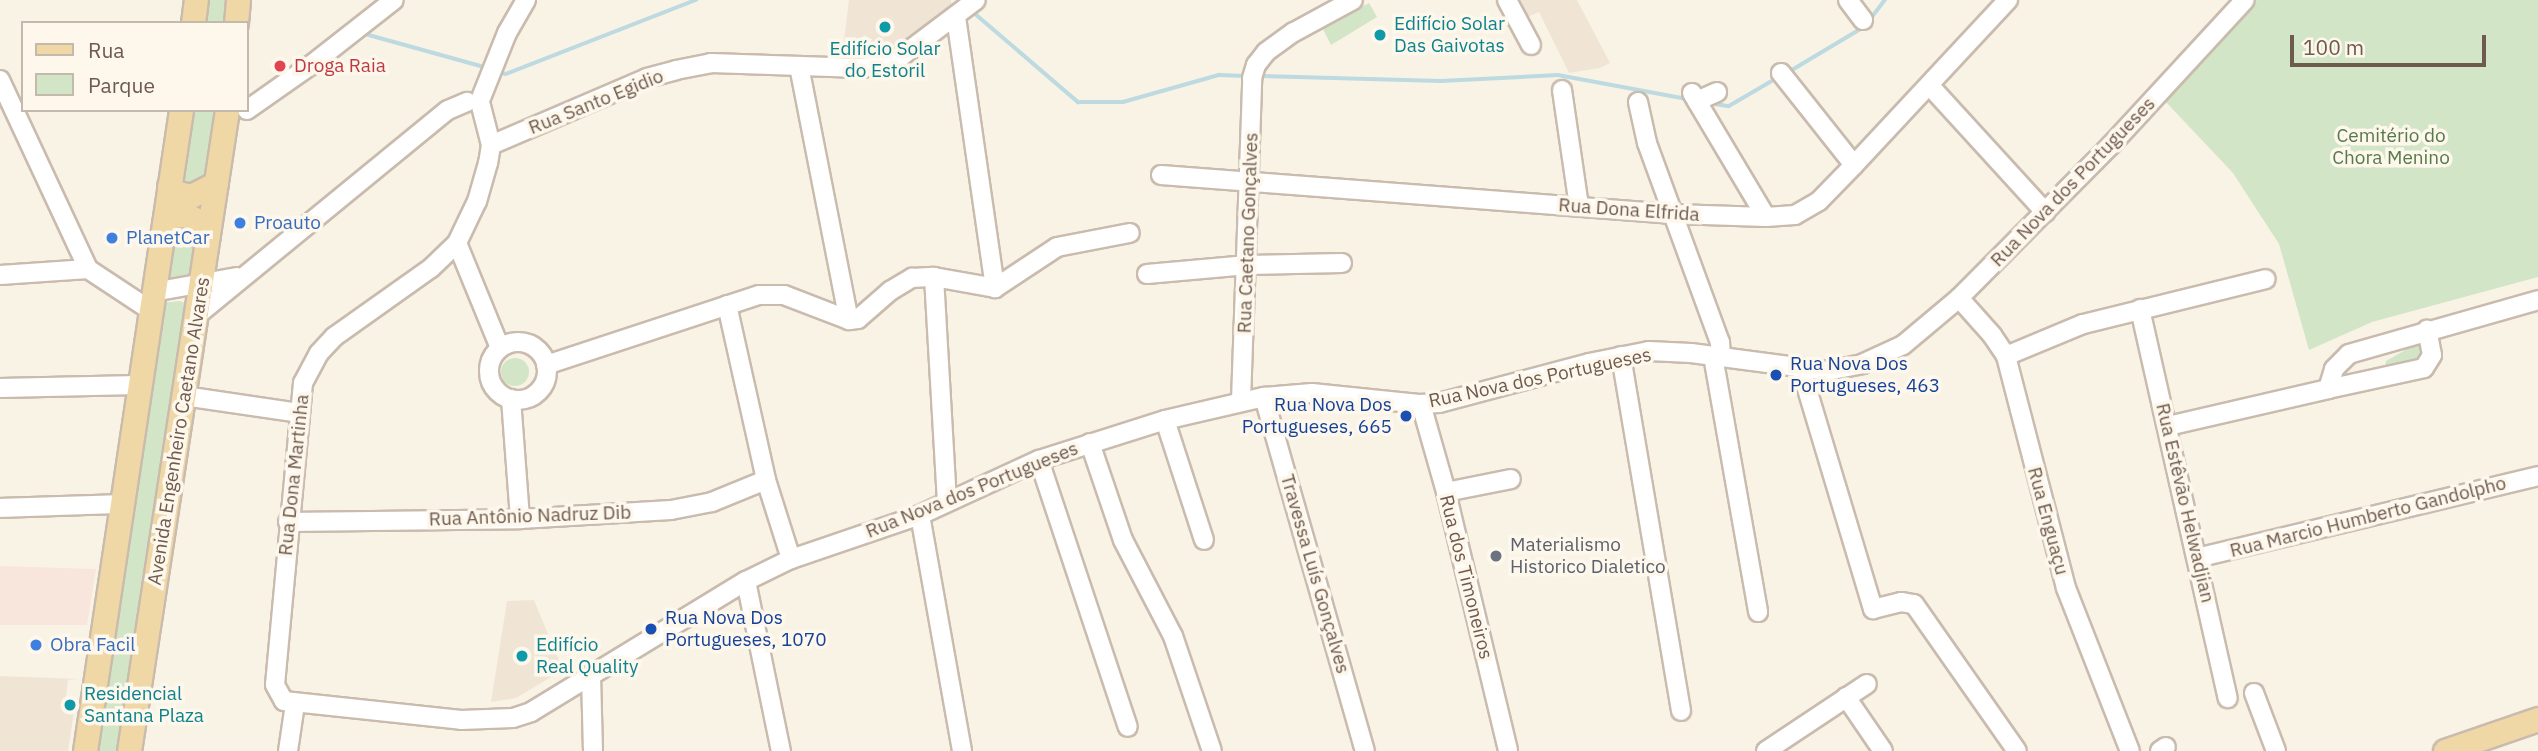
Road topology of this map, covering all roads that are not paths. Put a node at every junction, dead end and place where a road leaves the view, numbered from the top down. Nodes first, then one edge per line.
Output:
1 (196, 0) edge
2 (238, 0) edge
3 (394, 0) edge
4 (526, 0) edge
5 (976, 0) edge
6 (1353, 0) edge
7 (1507, 0) edge
8 (1847, 0) edge
9 (2008, 0) edge
10 (2245, 0) edge
11 (956, 17) junction
12 (1863, 20) dead end
13 (193, 21) edge
14 (236, 21) edge
15 (1531, 45) dead end
16 (799, 66) junction
17 (1781, 73) dead end
18 (0, 80) edge
19 (1930, 86) junction
20 (1562, 90) dead end
21 (1717, 92) dead end
22 (1638, 102) dead end
23 (475, 103) junction
24 (248, 104) edge
25 (181, 112) edge
26 (236, 112) edge
27 (491, 145) junction
28 (1854, 165) junction
29 (1161, 175) dead end
30 (216, 183) junction
31 (1250, 183) junction
32 (170, 186) junction
33 (1579, 207) junction
34 (2045, 212) junction
35 (1673, 214) junction
36 (1766, 218) junction
37 (164, 224) junction
38 (1130, 233) dead end
39 (208, 236) junction
40 (457, 243) junction
41 (1342, 263) dead end
42 (1248, 265) junction
43 (88, 269) junction
44 (1147, 274) dead end
45 (0, 275) edge
46 (241, 277) junction
47 (934, 277) junction
48 (2266, 279) dead end
49 (201, 283) junction
50 (995, 288) junction
51 (1959, 298) junction
52 (2538, 300) edge
53 (151, 301) junction
54 (727, 306) junction
55 (2140, 309) junction
56 (196, 316) junction
57 (849, 320) junction
58 (2427, 329) junction
59 (500, 348) junction
60 (1621, 356) junction
61 (1717, 356) junction
62 (2006, 356) junction
63 (545, 365) junction
64 (1801, 369) junction
65 (138, 385) junction
66 (0, 388) edge
67 (2328, 389) junction
68 (184, 396) junction
69 (1264, 397) junction
70 (511, 399) junction
71 (1241, 401) junction
72 (1421, 404) junction
73 (299, 413) junction
74 (1165, 420) junction
75 (2168, 426) junction
76 (1090, 443) junction
77 (1039, 460) junction
78 (2538, 476) edge
79 (1511, 479) dead end
80 (766, 480) junction
81 (1446, 492) junction
82 (947, 502) junction
83 (124, 504) junction
84 (0, 508) edge
85 (919, 515) junction
86 (520, 519) junction
87 (288, 522) junction
88 (1204, 540) dead end
89 (2197, 558) junction
90 (791, 559) junction
91 (746, 581) junction
92 (1758, 612) dead end
93 (591, 675) junction
94 (1867, 684) dead end
95 (2254, 693) dead end
96 (1846, 697) junction
97 (2228, 698) dead end
98 (295, 704) junction
99 (1681, 711) dead end
100 (2537, 726) edge
101 (1128, 727) dead end
102 (86, 749) edge
103 (129, 751) edge
104 (288, 751) edge
105 (593, 751) edge
106 (781, 751) edge
107 (962, 751) edge
108 (1212, 751) edge
109 (1365, 751) edge
110 (1508, 751) edge
111 (1767, 751) edge
112 (1883, 751) edge
113 (2017, 751) edge
114 (2130, 751) edge
115 (2276, 751) edge
116 (2445, 751) edge

1 - 13 main road
2 - 14 main road
3 - 24 street
4 - 23 street
5 - 11 street, Rua Santo Egidio
6 - 31 street, Rua Caetano Gonçalves
7 - 15 street
8 - 12 street
9 - 19 street, Rua Dona Elfrida
10 - 34 street, Rua Nova dos Portugueses
11 - 16 street, Rua Santo Egidio
11 - 50 street
16 - 27 street, Rua Santo Egidio
16 - 57 street
17 - 28 street
18 - 43 street
19 - 28 street, Rua Dona Elfrida
19 - 34 street
20 - 33 street
21 - 36 street
22 - 35 street
23 - 27 street
23 - 46 street
25 - 32 main road
26 - 30 main road, Avenida Engenheiro Caetano Alvares
27 - 40 street, Rua Dona Martinha
28 - 36 street, Rua Dona Elfrida
29 - 31 street, Rua Dona Elfrida
30 - 32 main road
30 - 39 main road, Avenida Engenheiro Caetano Alvares
31 - 33 street, Rua Dona Elfrida
31 - 42 street, Rua Caetano Gonçalves
32 - 37 main road
33 - 35 street, Rua Dona Elfrida
34 - 51 street, Rua Nova dos Portugueses
35 - 36 street, Rua Dona Elfrida
35 - 61 street
37 - 39 main road
37 - 53 main road
38 - 50 street
39 - 49 main road, Avenida Engenheiro Caetano Alvares
40 - 59 street
40 - 73 street, Rua Dona Martinha
41 - 42 street
42 - 44 street
42 - 71 street, Rua Caetano Gonçalves
43 - 45 street
43 - 53 street
46 - 49 street
46 - 56 street
47 - 50 street
47 - 57 street
47 - 82 street
48 - 55 street
49 - 53 street
49 - 56 main road, Avenida Engenheiro Caetano Alvares
51 - 62 street, Rua Enguaçu
51 - 64 street, Rua Nova dos Portugueses
52 - 58 street
53 - 65 main road
54 - 57 street
54 - 63 street
54 - 80 street
55 - 62 street
55 - 75 street, Rua Estêvão Helwadjian
56 - 68 main road, Avenida Engenheiro Caetano Alvares
58 - 67 street
58 - 67 street
59 - 63 street
59 - 70 street
60 - 61 street, Rua Nova dos Portugueses
60 - 72 street, Rua Nova dos Portugueses
60 - 99 street
61 - 64 street, Rua Nova dos Portugueses
61 - 92 street
62 - 114 street, Rua Enguaçu
63 - 70 street
64 - 113 street
65 - 66 street
65 - 83 main road
67 - 75 street
68 - 73 street
68 - 103 main road, Avenida Engenheiro Caetano Alvares
69 - 71 street, Rua Nova dos Portugueses
69 - 72 street, Rua Nova dos Portugueses
69 - 109 street, Travessa Luís Gonçalves
70 - 86 street
71 - 74 street, Rua Nova dos Portugueses
72 - 81 street, Rua dos Timoneiros
73 - 87 street, Rua Dona Martinha
74 - 76 street, Rua Nova dos Portugueses
74 - 88 street
75 - 89 street, Rua Estêvão Helwadjian
76 - 77 street, Rua Nova dos Portugueses
76 - 108 street
77 - 82 street, Rua Nova dos Portugueses
77 - 101 street
78 - 89 street, Rua Marcio Humberto Gandolpho
79 - 81 street
80 - 86 street, Rua Antônio Nadruz Dib
80 - 90 street
81 - 110 street, Rua dos Timoneiros
82 - 85 street, Rua Nova dos Portugueses
83 - 84 street
83 - 102 main road
85 - 90 street, Rua Nova dos Portugueses
85 - 107 street
86 - 87 street, Rua Antônio Nadruz Dib
87 - 98 street, Rua Dona Martinha
89 - 97 street, Rua Estêvão Helwadjian
90 - 91 street, Rua Nova dos Portugueses
91 - 93 street, Rua Nova dos Portugueses
91 - 106 street
93 - 98 street, Rua Nova dos Portugueses
93 - 105 street
94 - 96 street
95 - 115 street
96 - 111 street
96 - 112 street
98 - 104 street
100 - 116 main road

